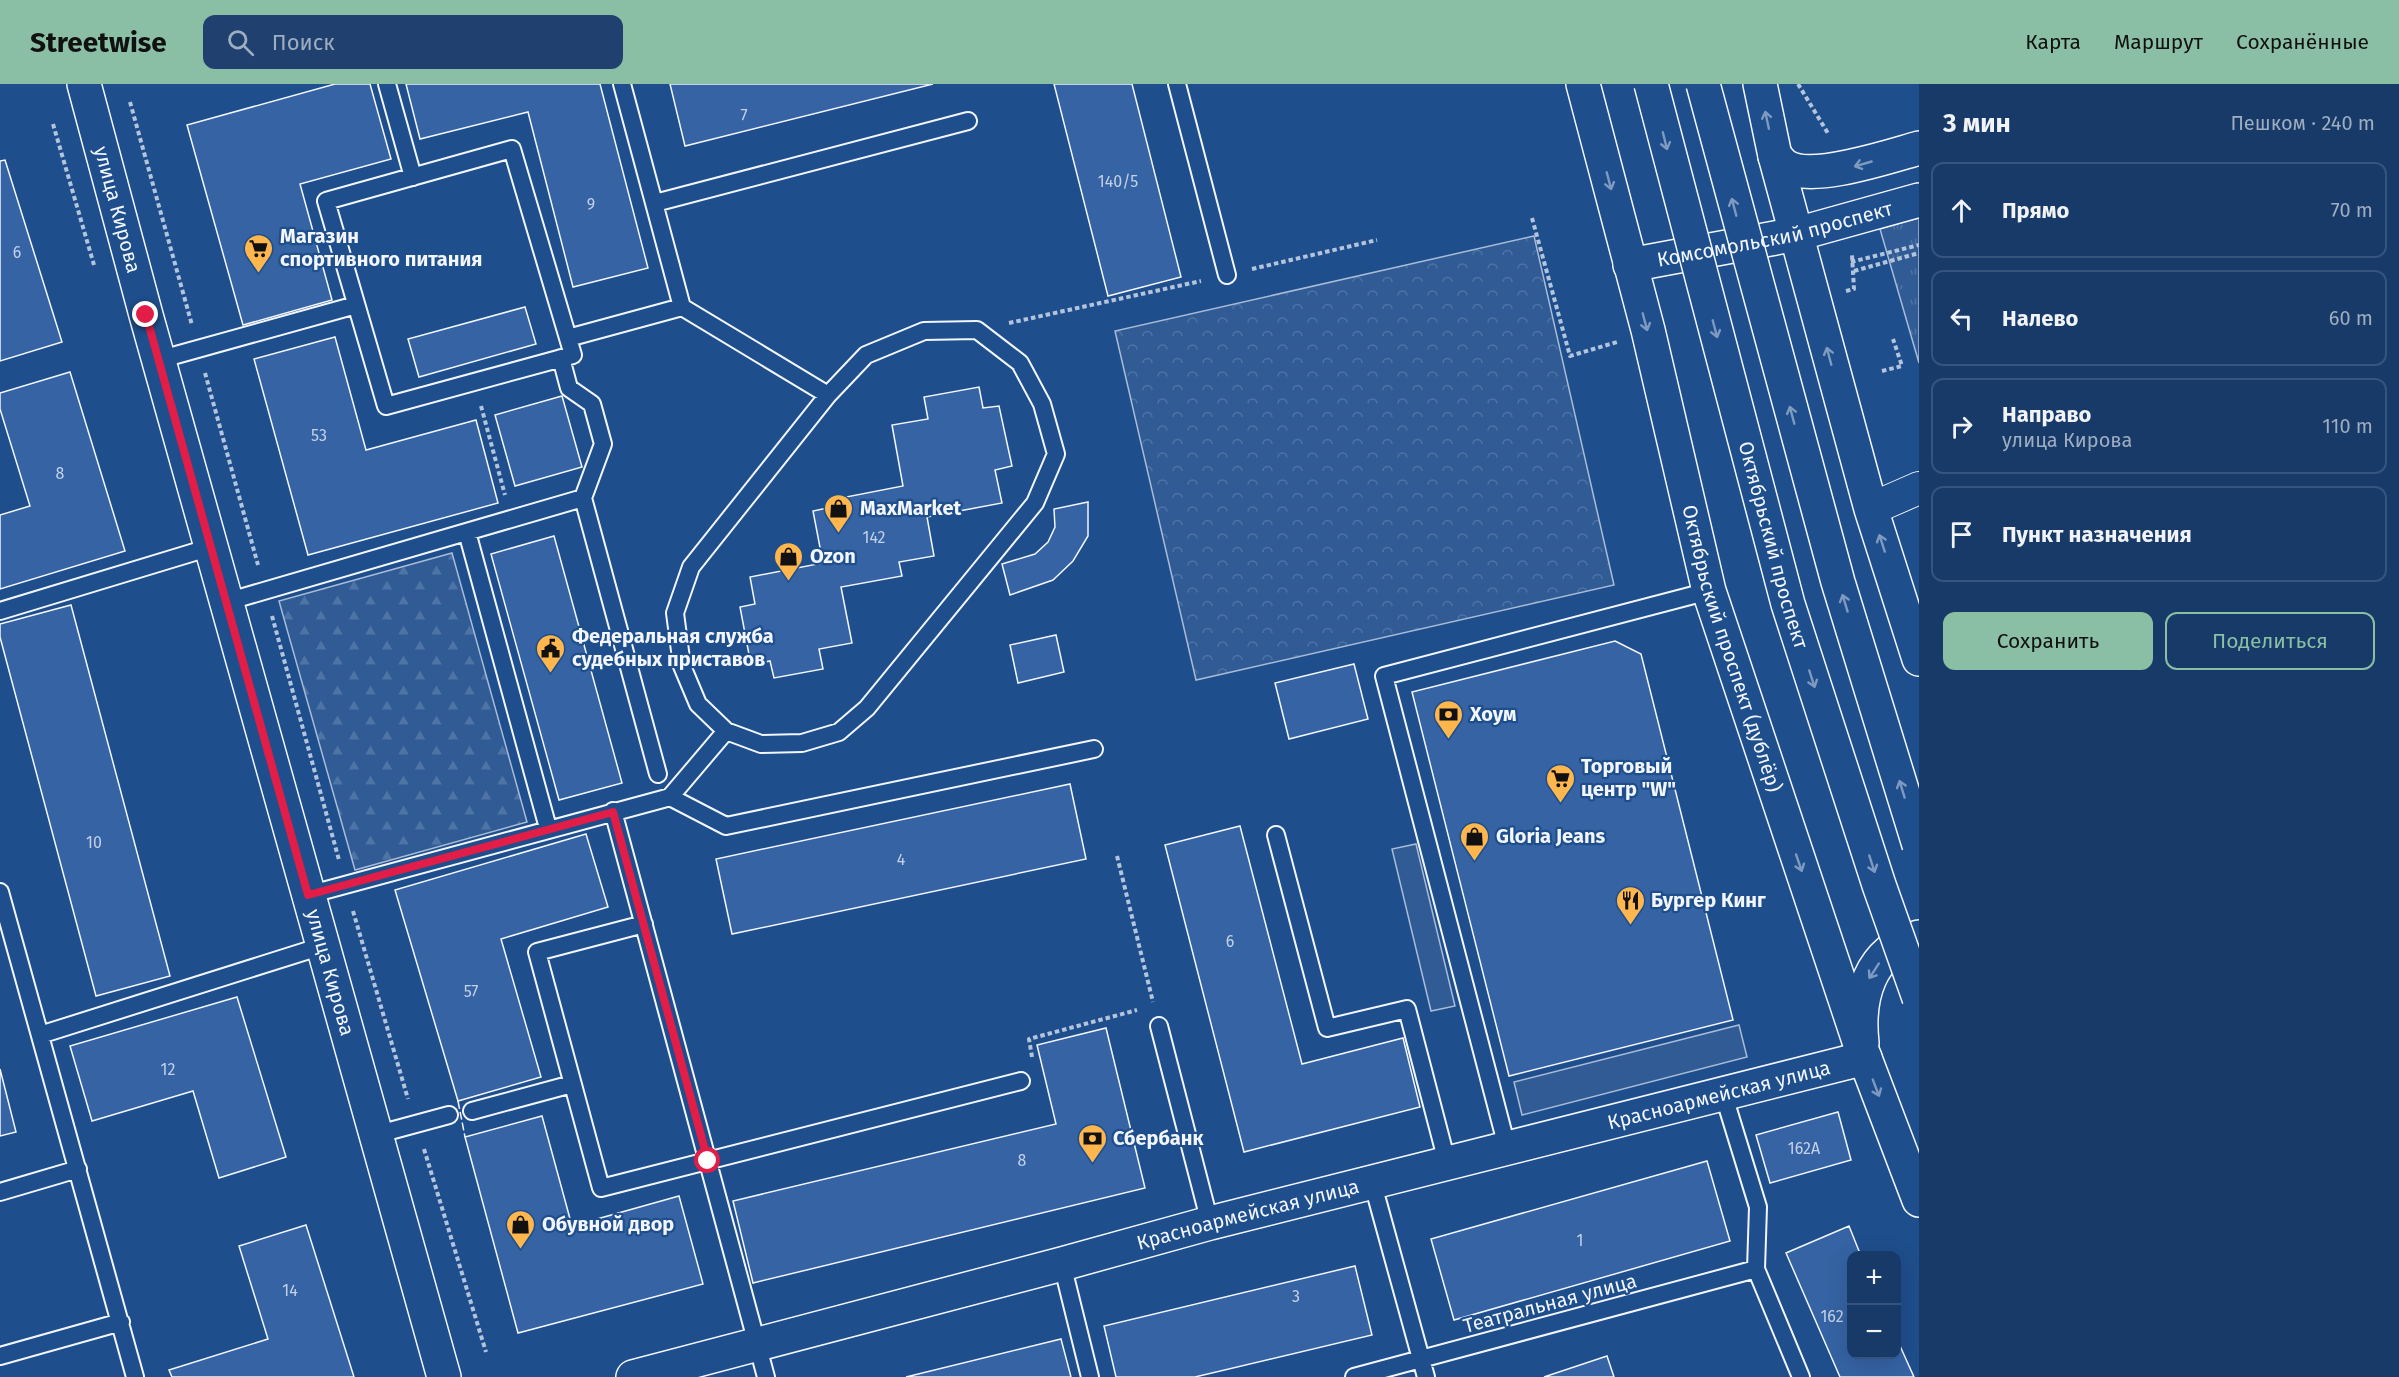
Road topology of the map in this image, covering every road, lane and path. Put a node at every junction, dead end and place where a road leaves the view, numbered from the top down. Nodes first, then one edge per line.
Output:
1 (84, 84) edge
2 (387, 84) edge
3 (622, 84) edge
4 (1177, 84) edge
5 (1583, 84) edge
6 (1651, 84) edge
7 (1703, 84) edge
8 (1760, 84) edge
9 (130, 102) dead end
10 (968, 121) dead end
11 (1919, 148) edge
12 (1775, 156) junction
13 (413, 177) junction
14 (1919, 200) edge
15 (655, 203) junction
16 (1532, 218) dead end
17 (1797, 234) junction
18 (1377, 240) dead end
19 (1919, 245) edge
20 (1919, 253) edge
21 (1630, 265) junction
22 (1854, 271) junction
23 (1227, 275) junction
24 (1854, 289) dead end
25 (356, 305) junction
26 (682, 307) junction
27 (977, 330) junction
28 (568, 338) junction
29 (1893, 339) dead end
30 (1618, 341) dead end
31 (199, 349) junction
32 (561, 358) junction
33 (158, 360) junction
34 (1882, 372) dead end
35 (475, 382) junction
36 (828, 395) junction
37 (1919, 489) edge
38 (583, 498) junction
39 (1871, 509) junction
40 (512, 519) junction
41 (467, 532) junction
42 (211, 547) junction
43 (265, 590) junction
44 (1709, 591) junction
45 (226, 602) junction
46 (0, 611) edge
47 (1919, 659) edge
48 (726, 731) junction
49 (1094, 749) dead end
50 (658, 774) dead end
51 (670, 797) junction
52 (613, 812) junction
53 (548, 828) junction
54 (1276, 835) dead end
55 (1919, 845) edge
56 (1117, 856) dead end
57 (346, 884) junction
58 (0, 892) edge
59 (308, 895) junction
60 (644, 924) junction
61 (1919, 937) edge
62 (322, 946) junction
63 (1919, 998) edge
64 (1154, 1006) junction
65 (1159, 1026) joint
66 (40, 1035) junction
67 (1864, 1056) junction
68 (1021, 1081) joint
69 (573, 1084) junction
70 (1723, 1093) junction
71 (472, 1111) dead end
72 (448, 1115) dead end
73 (416, 1124) junction
74 (375, 1135) junction
75 (1507, 1147) junction
76 (708, 1161) junction
77 (1447, 1162) junction
78 (78, 1168) junction
79 (1372, 1181) junction
80 (0, 1191) edge
81 (1919, 1200) edge
82 (1210, 1223) junction
83 (1062, 1264) junction
84 (1756, 1269) junction
85 (121, 1322) junction
86 (757, 1345) junction
87 (486, 1352) dead end
88 (0, 1356) edge
89 (1421, 1360) junction
90 (135, 1377) edge
91 (444, 1377) edge
92 (633, 1377) edge
93 (766, 1377) edge
94 (1090, 1377) edge
95 (1354, 1377) edge
96 (1425, 1377) edge
97 (1801, 1377) edge

1 - 33 main road, улица Кирова
2 - 13 lane
3 - 15 lane
4 - 23 lane
5 -> 21 main road, Октябрьский проспект (дублёр)
6 -> 63 main road, Октябрьский проспект, bridge
55 -> 7 main road, bridge
12 -> 8 main road
9 - 31 path
10 - 15 lane
11 -> 12 main road
12 - 17 main road
13 - 25 lane
13 - 28 lane
14 - 17 main road, Комсомольский проспект
15 - 26 lane
16 - 30 path
17 - 21 main road, Комсомольский проспект
39 -> 17 main road
18 - 23 path
19 - 22 path
20 - 22 path
21 -> 44 main road, Октябрьский проспект (дублёр)
22 - 24 path
23 - 27 path
25 - 31 lane
25 - 35 lane
26 - 28 lane
26 - 36 lane
27 - 36 lane
27 - 48 lane
28 - 32 lane
29 - 34 path
31 - 33 lane
31 - 43 path
32 - 35 lane
32 - 38 lane
33 - 42 main road, улица Кирова
35 - 40 path
36 - 48 lane
37 - 39 street
38 - 40 lane
38 - 50 lane
47 -> 39 main road
40 - 41 lane
41 - 43 lane
41 - 53 lane
42 - 45 main road, улица Кирова
42 - 46 lane
43 - 45 lane
43 - 57 path
44 -> 67 main road, Октябрьский проспект (дублёр)
44 - 75 lane
45 - 59 main road, улица Кирова
48 - 51 lane
49 - 51 lane
51 - 52 lane
52 - 53 lane
52 - 60 lane
53 - 57 lane
54 - 77 lane
56 - 64 path
57 - 59 lane
57 - 73 path
58 - 66 lane
59 - 62 main road, улица Кирова
60 - 69 lane
60 - 76 lane
61 -> 67 main road
62 - 66 lane
62 - 74 main road, улица Кирова
64 - 65 path
64 - 68 path
65 - 82 lane
66 - 78 lane
67 - 70 main road, Красноармейская улица
67 -> 81 main road, Октябрьский проспект (дублёр)
68 - 76 lane
69 - 71 lane
69 - 76 lane
70 - 75 main road, Красноармейская улица
70 - 84 lane
72 - 73 lane
73 - 74 lane
73 - 87 path
74 - 91 main road, улица Кирова
75 - 77 main road, Красноармейская улица
76 - 86 lane
77 - 79 main road, Красноармейская улица
78 - 80 lane
78 - 85 lane
79 - 82 main road, Красноармейская улица
79 - 89 lane
82 - 83 main road, Красноармейская улица
83 - 86 main road, Красноармейская улица
83 - 94 lane
84 - 89 lane, Театральная улица
84 - 97 lane
85 - 88 lane
85 - 90 lane
86 - 92 main road, Красноармейская улица
86 - 93 lane
89 - 95 lane, Театральная улица
89 - 96 lane

